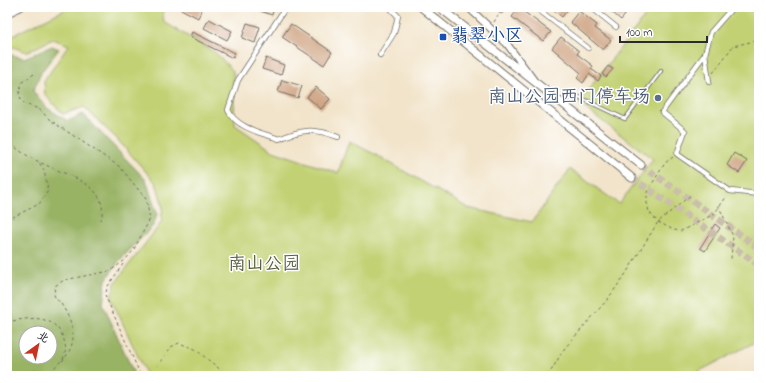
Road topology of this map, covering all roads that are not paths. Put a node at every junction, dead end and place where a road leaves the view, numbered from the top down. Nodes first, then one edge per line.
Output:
1 (21, 7) edge
2 (286, 7) edge
3 (389, 7) edge
4 (421, 7) edge
5 (440, 7) edge
6 (468, 7) edge
7 (535, 7) edge
8 (591, 7) edge
9 (733, 7) edge
10 (7, 14) edge
11 (616, 27) dead end
12 (588, 48) dead end
13 (705, 54) junction
14 (380, 55) dead end
15 (661, 71) dead end
16 (709, 82) road end
17 (536, 83) junction
18 (562, 104) junction
19 (338, 137) dead end
20 (642, 165) tunnel mouth
21 (632, 178) tunnel mouth
22 (759, 194) edge

1 - 10 main road
2 - 19 street
3 - 14 street
4 - 21 main road
5 - 17 main road
6 - 17 main road
7 - 12 street
8 - 11 street
9 - 13 street
13 - 16 street
13 - 22 street
15 - 18 lane
17 - 18 main road
18 - 20 main road

